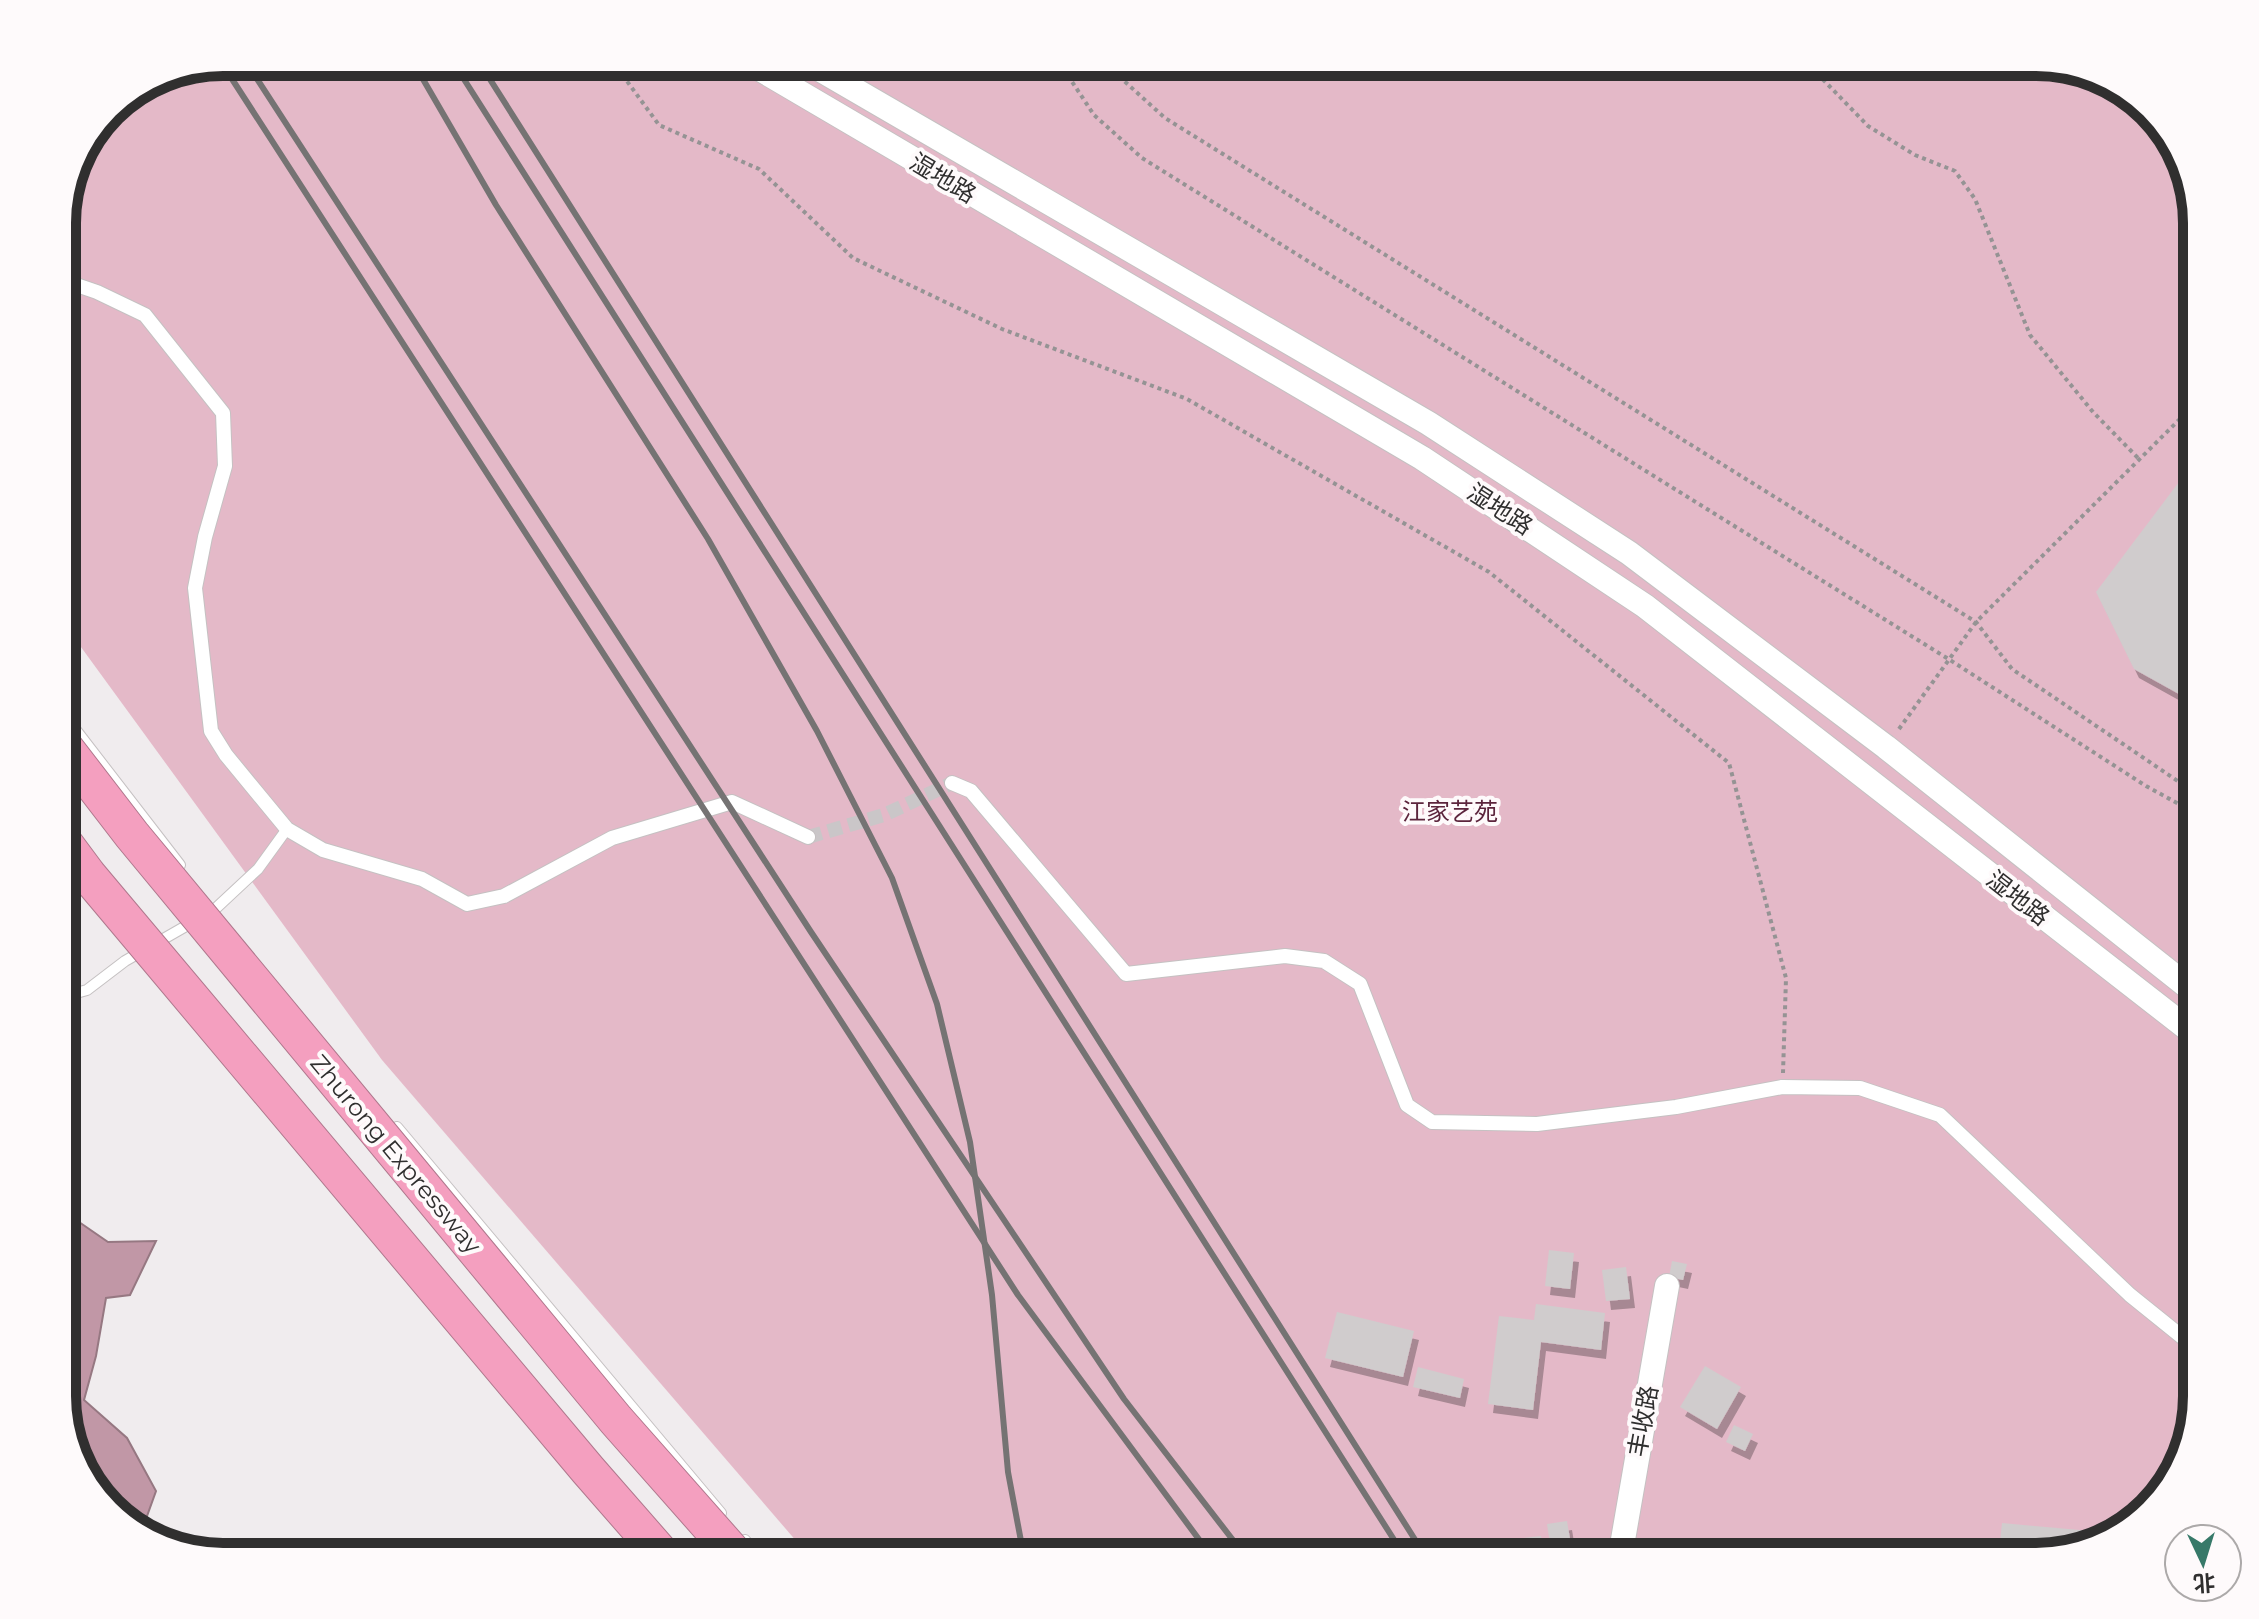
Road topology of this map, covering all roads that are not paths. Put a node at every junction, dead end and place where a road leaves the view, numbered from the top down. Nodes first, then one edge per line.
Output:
1 (772, 76) edge
2 (831, 76) edge
3 (76, 285) edge
4 (76, 730) edge
5 (76, 762) edge
6 (952, 783) dead end
7 (287, 829) junction
8 (808, 837) tunnel mouth
9 (76, 859) edge
10 (186, 873) dead end
11 (205, 898) dead end
12 (214, 910) junction
13 (225, 922) dead end
14 (2183, 983) edge
15 (76, 993) edge
16 (2183, 1025) edge
17 (386, 1115) dead end
18 (1667, 1286) dead end
19 (2183, 1338) edge
20 (729, 1522) dead end
21 (652, 1543) edge
22 (736, 1543) edge
23 (1622, 1543) edge

1 - 16 street, 湿地路
2 - 14 street, 湿地路
3 - 7 street
4 - 10 lane
5 - 22 highway, Zhurong Expressway, bridge
6 - 19 street
7 - 8 street
7 - 12 lane
9 - 21 highway, bridge
11 - 12 lane
12 - 13 lane
12 - 15 lane
17 - 20 lane
18 - 23 street, 丰收路

